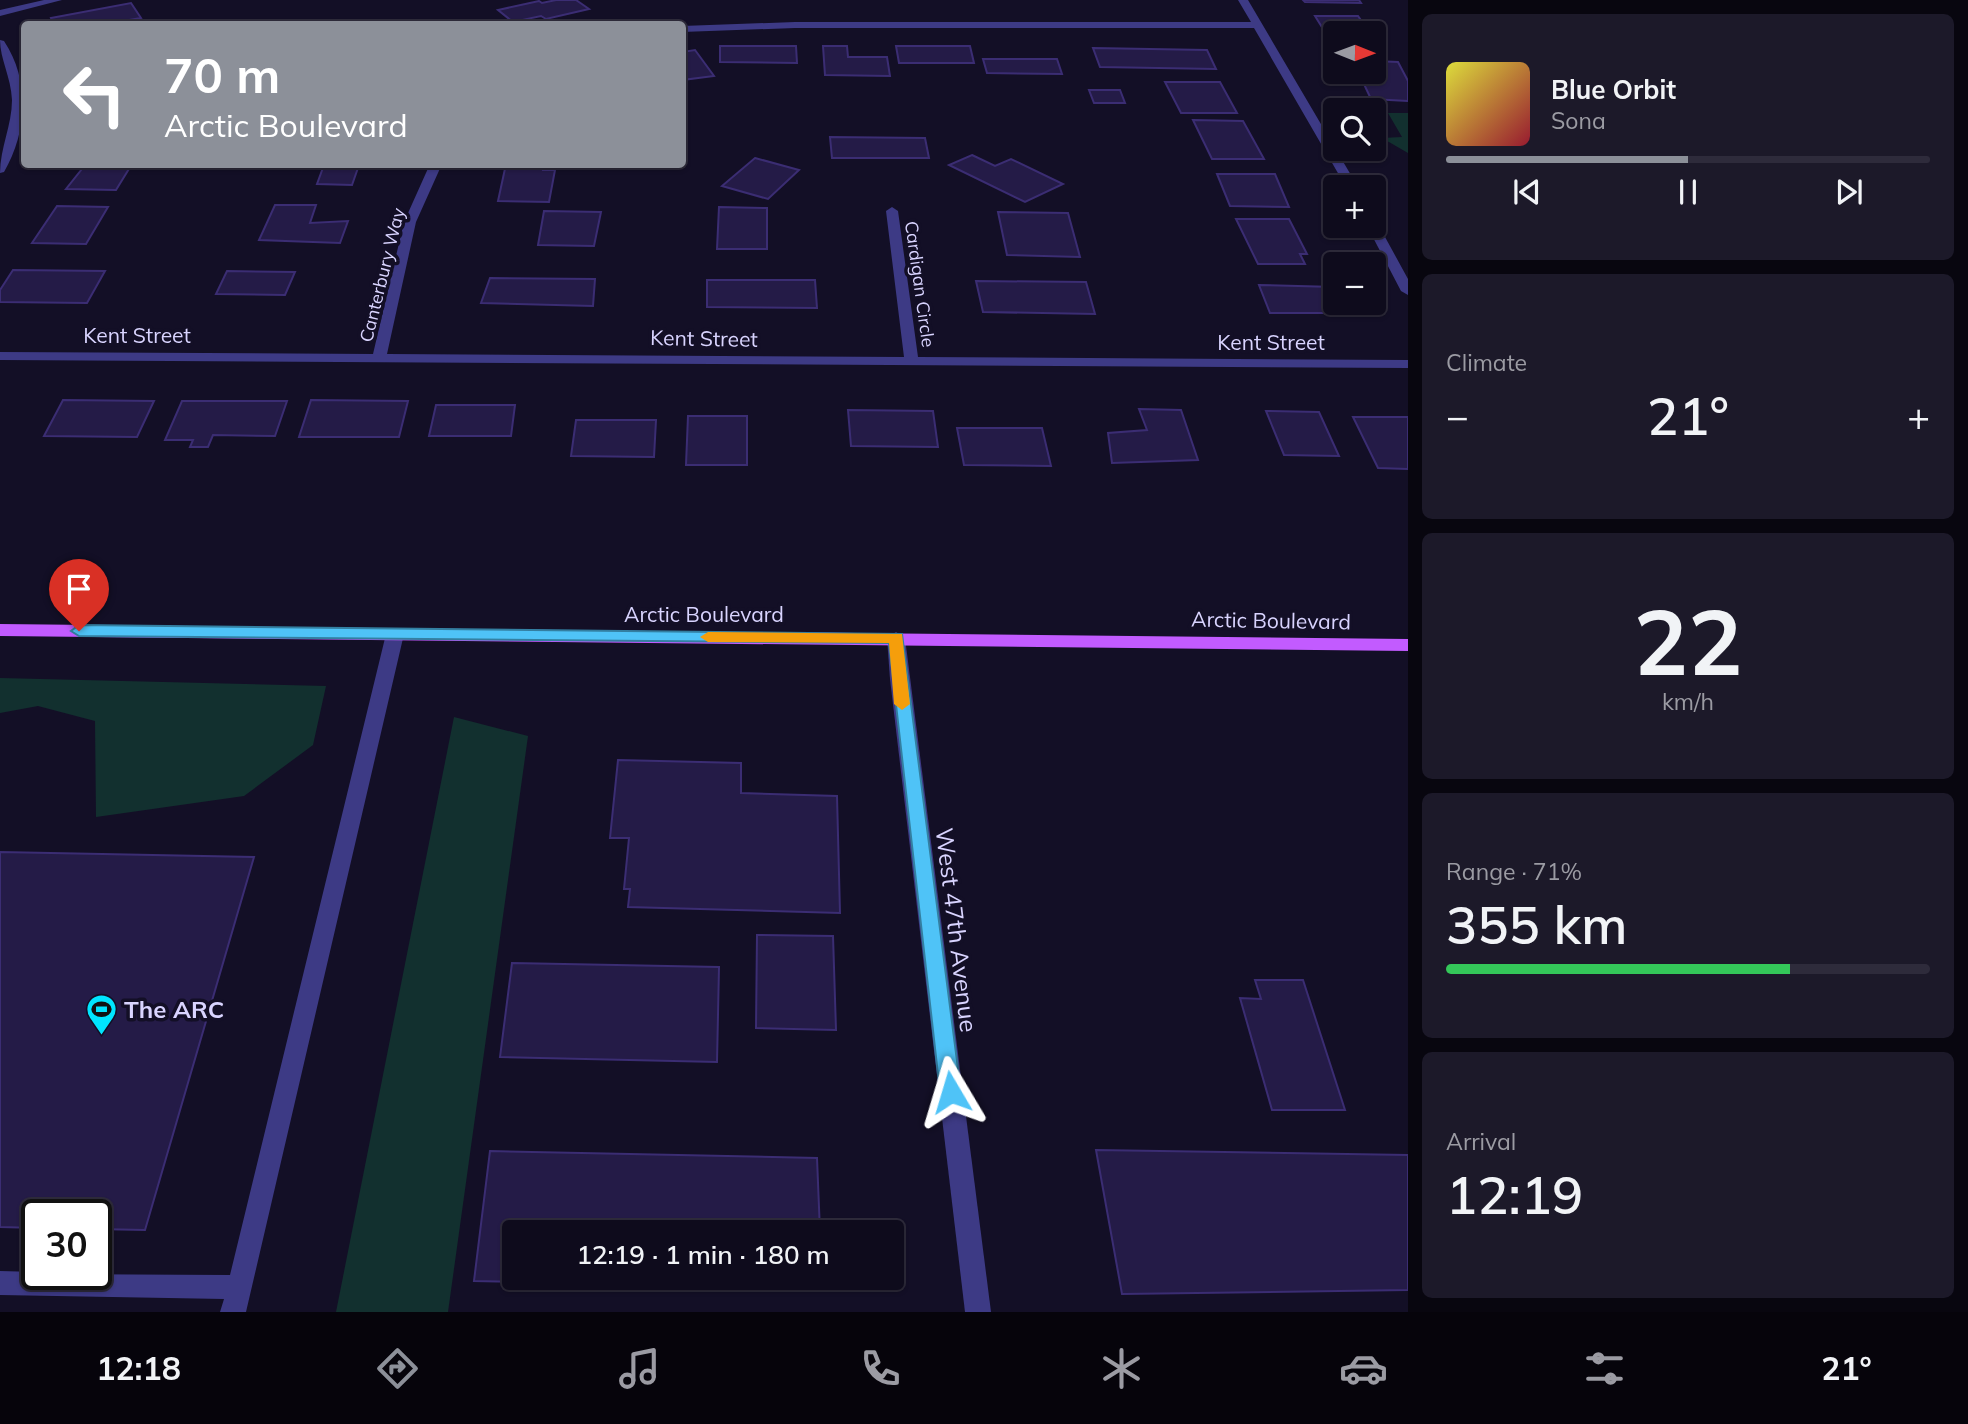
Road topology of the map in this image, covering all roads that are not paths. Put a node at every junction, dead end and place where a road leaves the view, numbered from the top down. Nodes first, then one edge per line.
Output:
1 (57, 0) edge
2 (1243, 0) edge
3 (0, 13) edge
4 (1256, 25) junction
5 (686, 29) edge
6 (0, 43) edge
7 (434, 168) edge
8 (0, 169) edge
9 (1345, 175) edge
10 (892, 211) dead end
11 (1379, 238) edge
12 (1408, 291) edge
13 (0, 356) edge
14 (380, 356) junction
15 (912, 361) junction
16 (1408, 363) edge
17 (0, 629) edge
18 (395, 634) junction
19 (896, 638) junction
20 (1408, 645) edge
21 (0, 1283) edge
22 (239, 1287) junction
23 (233, 1312) edge
24 (978, 1312) edge

1 - 3 street
2 - 4 street
4 - 5 street
4 - 9 street
6 - 8 street
7 - 14 street, Canterbury Way
10 - 15 street, Cardigan Circle
11 - 12 street
13 - 14 street, Kent Street
14 - 15 street, Kent Street
15 - 16 street, Kent Street
17 - 18 main road, Arctic Boulevard
18 - 19 main road, Arctic Boulevard
18 - 22 street
19 - 20 main road, Arctic Boulevard
19 - 24 street, West 47th Avenue
21 - 22 street
22 - 23 street

